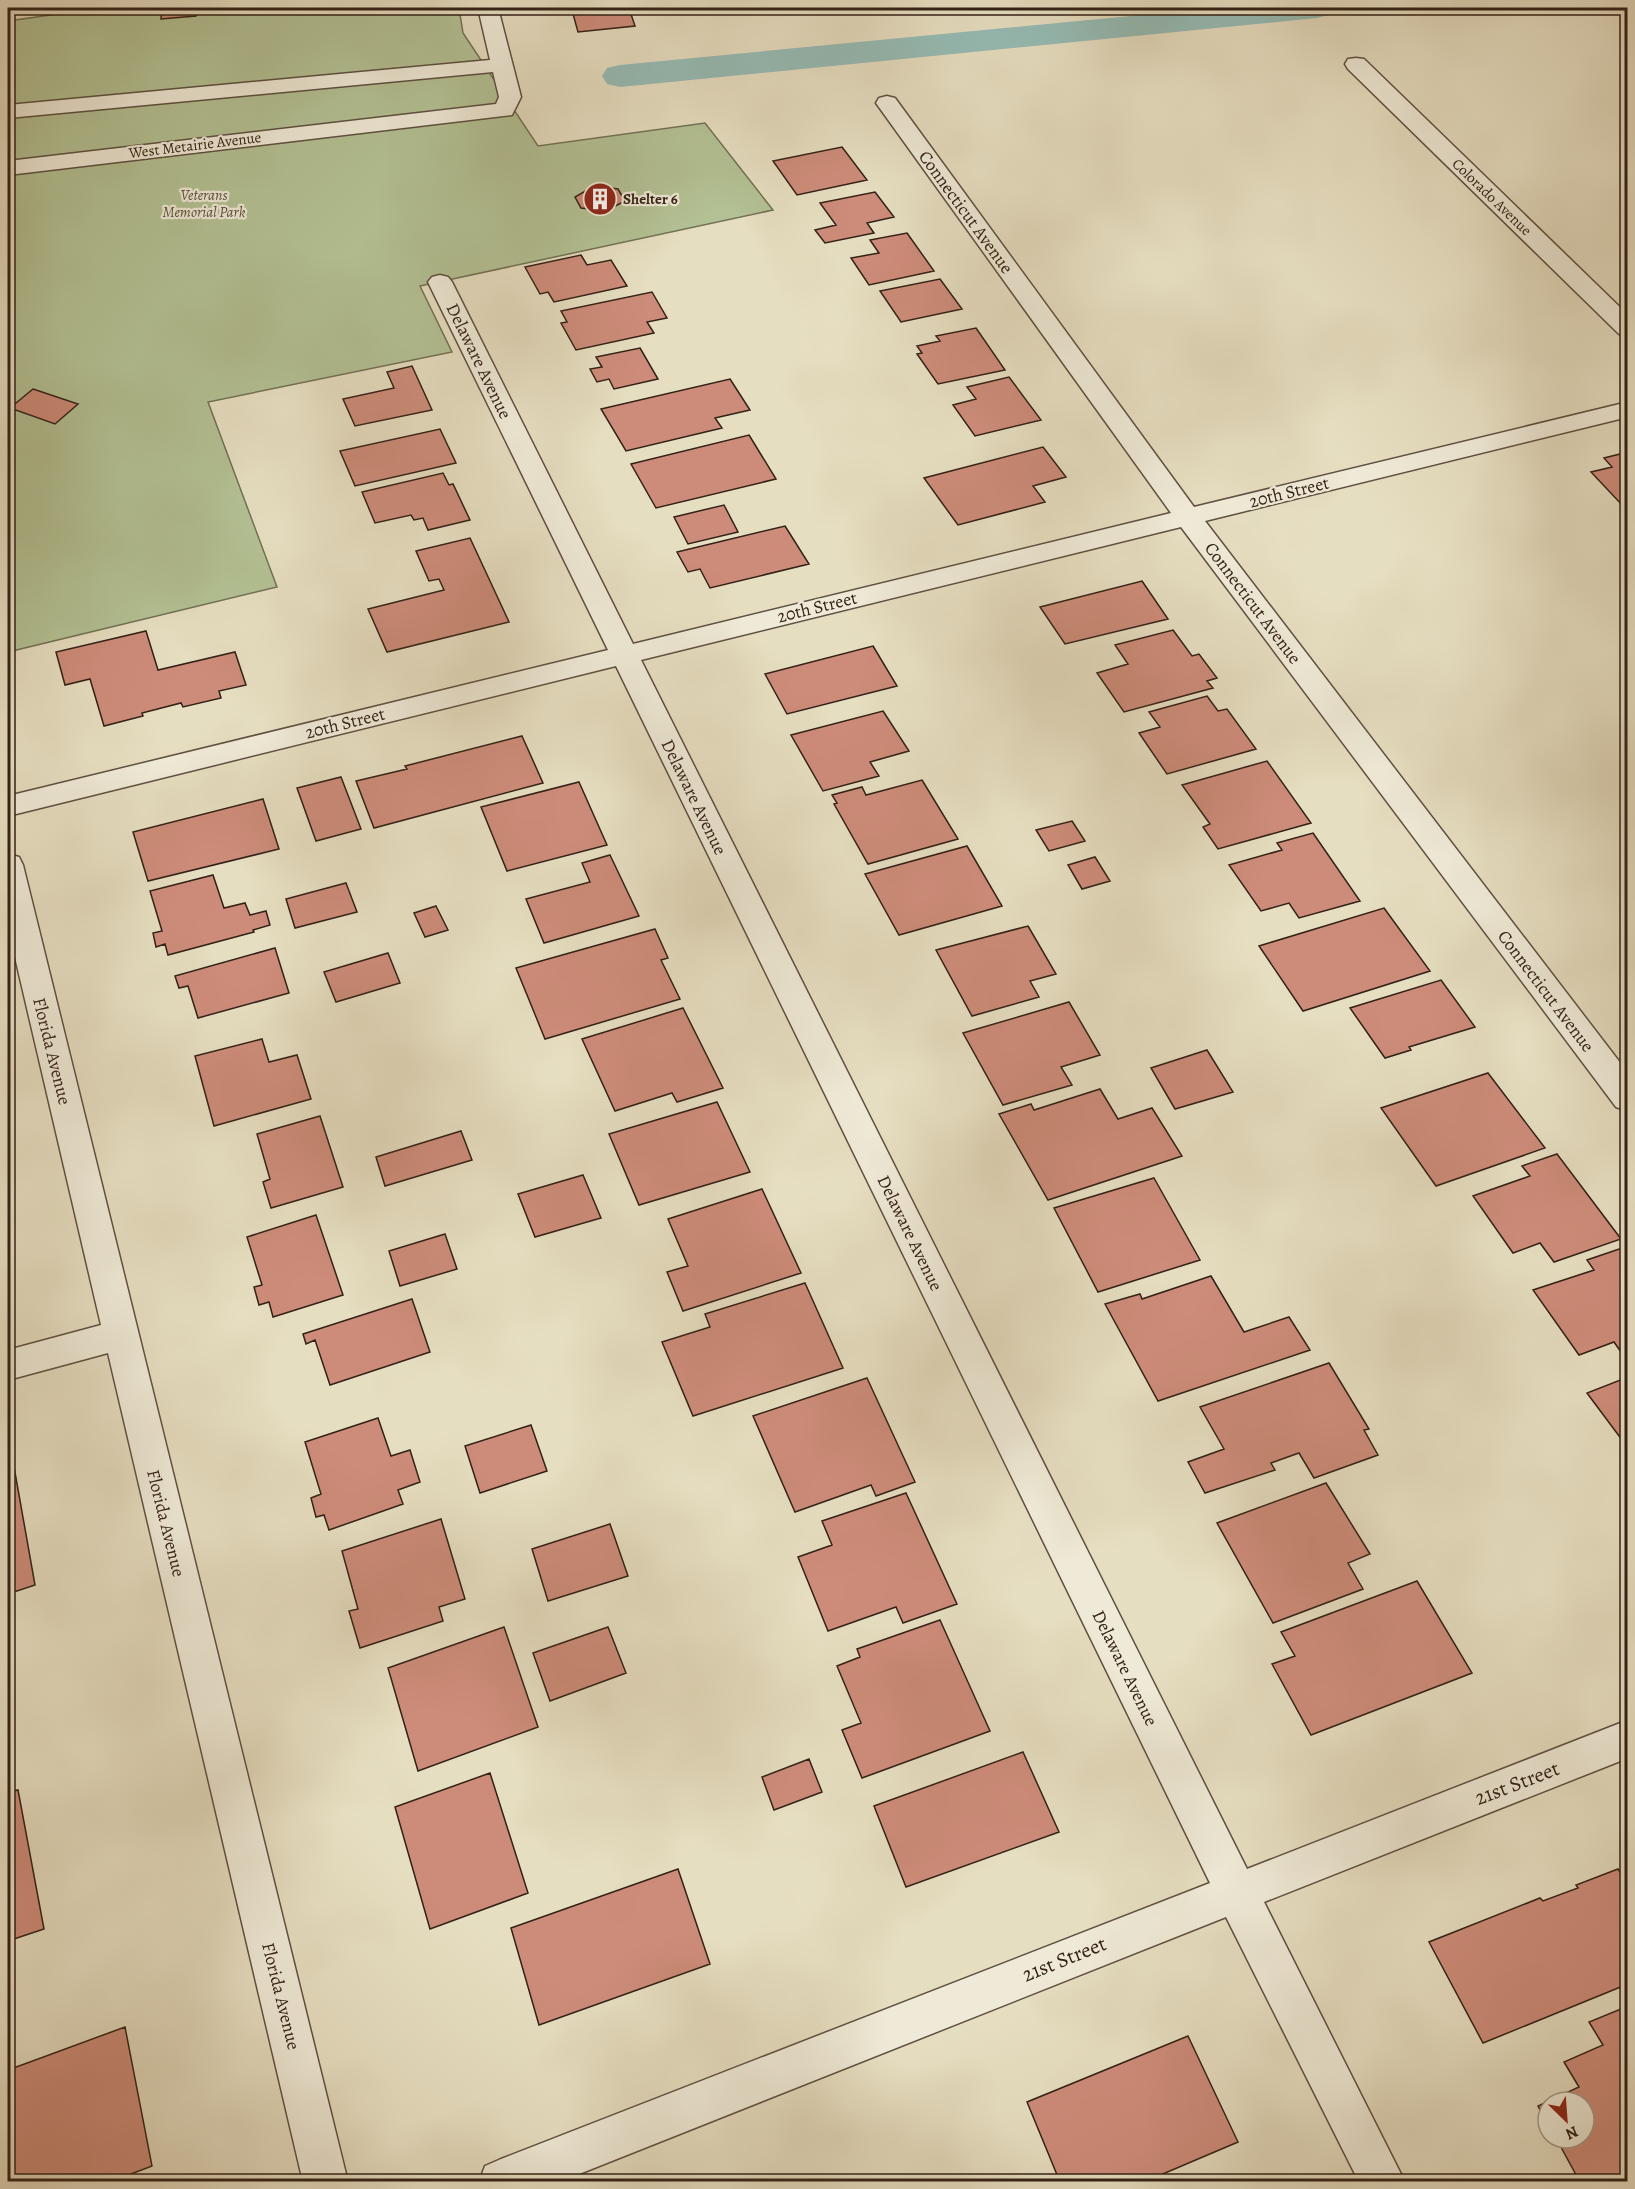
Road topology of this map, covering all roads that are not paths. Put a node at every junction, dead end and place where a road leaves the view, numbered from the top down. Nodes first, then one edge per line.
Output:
1 (489, 14) edge
2 (1356, 64) dead end
3 (502, 65) junction
4 (886, 103) dead end
5 (8, 112) edge
6 (8, 168) edge
7 (440, 282) dead end
8 (1628, 329) edge
9 (1628, 409) edge
10 (1187, 516) junction
11 (623, 655) junction
12 (8, 806) edge
13 (8, 865) edge
14 (1628, 1098) edge
15 (121, 1335) junction
16 (8, 1365) edge
17 (1628, 1739) edge
18 (1236, 1892) junction
19 (326, 2181) edge
20 (501, 2181) edge
21 (1383, 2181) edge

1 - 3 street
2 - 8 street, Colorado Avenue
3 - 5 street
3 - 6 street, West Metairie Avenue
4 - 10 street, Connecticut Avenue
7 - 11 street, Delaware Avenue
9 - 10 street, 20th Street
10 - 11 street, 20th Street
10 - 14 street, Connecticut Avenue
11 - 12 street, 20th Street
11 - 18 street, Delaware Avenue
13 - 15 street, Florida Avenue
15 - 16 street
15 - 19 street, Florida Avenue
17 - 18 street, 21st Street
18 - 20 street, 21st Street
18 - 21 street, Delaware Avenue

